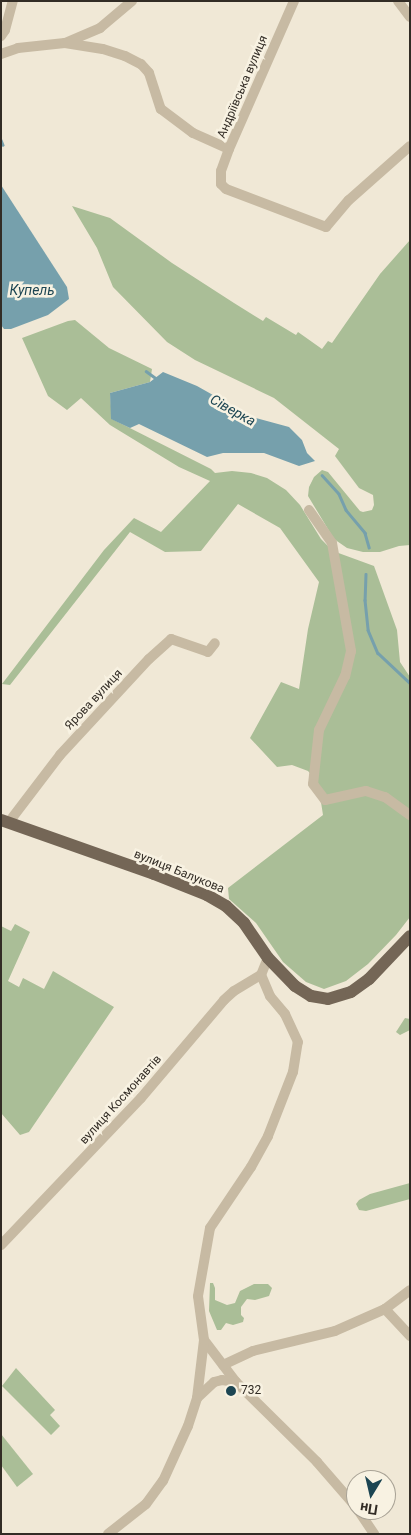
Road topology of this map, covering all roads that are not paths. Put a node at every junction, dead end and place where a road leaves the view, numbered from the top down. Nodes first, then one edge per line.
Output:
1 (13, 1) edge
2 (132, 1) edge
3 (294, 1) edge
4 (398, 1) edge
5 (410, 17) edge
6 (1, 36) edge
7 (64, 43) junction
8 (1, 54) edge
9 (410, 146) edge
10 (229, 149) junction
11 (309, 510) dead end
12 (215, 643) dead end
13 (410, 815) edge
14 (5, 821) edge
15 (410, 936) edge
16 (268, 958) junction
17 (261, 975) junction
18 (1, 1245) edge
19 (410, 1290) edge
20 (385, 1309) junction
21 (410, 1336) edge
22 (204, 1340) junction
23 (223, 1365) junction
24 (236, 1382) junction
25 (197, 1398) junction
26 (346, 1496) edge
27 (364, 1520) edge
28 (108, 1534) edge
29 (374, 1534) edge

1 - 6 street
2 - 7 street
3 - 10 street, Андріївська вулиця
4 - 5 street
7 - 8 street
7 - 10 street
9 - 10 street, Андріївська вулиця
11 - 13 street
12 - 14 street, Ярова вулиця
14 - 16 main road, вулиця Балукова
15 - 16 main road, вулиця Балукова
16 - 17 street
17 - 18 street, вулиця Космонавтів
17 - 22 street
19 - 20 street
20 - 21 street
20 - 23 street
22 - 23 street
22 - 25 street
23 - 24 street
24 - 25 street
24 - 26 street
25 - 28 street
27 - 29 street

